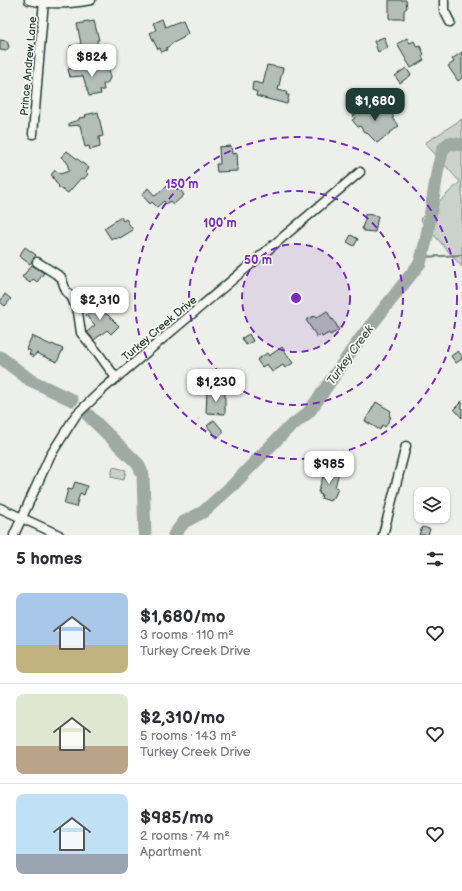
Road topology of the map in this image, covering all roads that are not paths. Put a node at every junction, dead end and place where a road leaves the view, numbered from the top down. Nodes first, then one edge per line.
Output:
1 (29, 0) edge
2 (91, 0) edge
3 (444, 0) edge
4 (44, 2) edge
5 (450, 22) dead end
6 (33, 134) dead end
7 (360, 172) dead end
8 (37, 262) dead end
9 (116, 378) junction
10 (406, 446) dead end
11 (0, 508) edge
12 (22, 519) junction
13 (14, 535) edge
14 (59, 535) edge
15 (383, 535) edge

1 - 4 street
2 - 4 street
3 - 5 street
4 - 6 street, Prince Andrew Lane
7 - 9 street, Turkey Creek Drive
8 - 9 street
9 - 12 street, Turkey Creek Drive
10 - 15 street
11 - 12 street
12 - 13 street, Turkey Creek Drive
12 - 14 street

